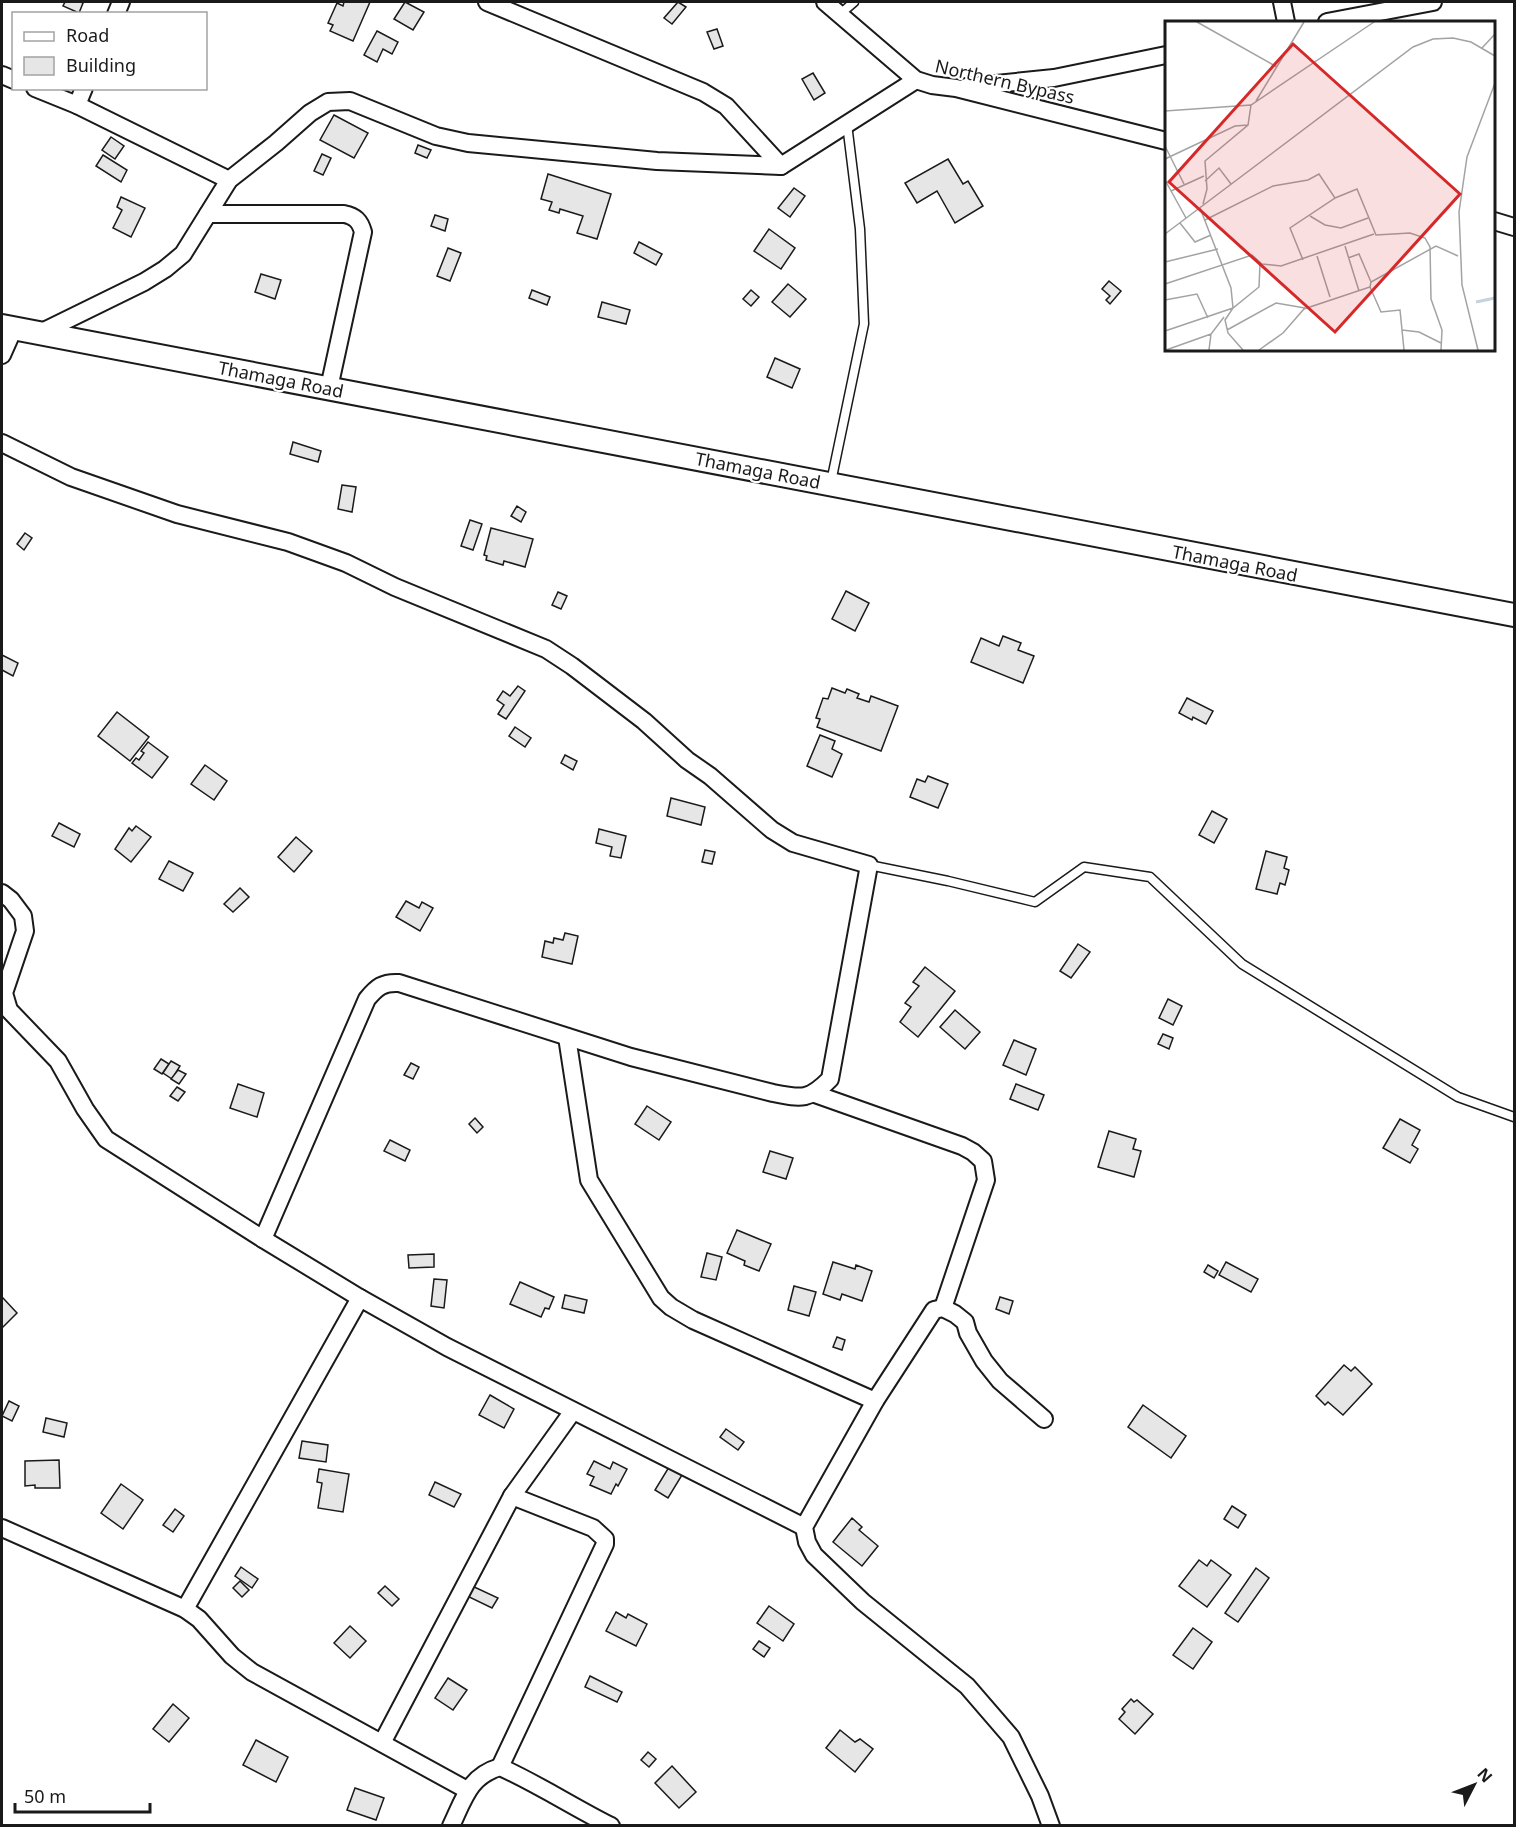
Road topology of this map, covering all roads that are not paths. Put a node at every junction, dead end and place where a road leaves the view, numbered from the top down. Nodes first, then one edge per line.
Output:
1 (487, 2) edge
2 (825, 2) edge
3 (854, 2) edge
4 (1282, 2) edge
5 (1433, 2) edge
6 (840, 15) junction
7 (1286, 21) edge
8 (1333, 21) edge
9 (1165, 55) edge
10 (916, 80) junction
11 (956, 88) junction
12 (40, 90) edge
13 (83, 90) edge
14 (77, 105) junction
15 (847, 123) junction
16 (1165, 140) edge
17 (781, 166) junction
18 (229, 180) junction
19 (208, 214) junction
20 (1495, 221) edge
21 (1515, 227) edge
22 (8, 327) edge
23 (40, 333) junction
24 (2, 356) edge
25 (329, 388) junction
26 (2, 443) edge
27 (831, 484) junction
28 (1515, 615) edge
29 (869, 865) junction
30 (2, 893) edge
31 (3, 994) edge
32 (567, 1037) junction
33 (815, 1094) junction
34 (1515, 1117) edge
35 (263, 1239) junction
36 (360, 1298) junction
37 (943, 1308) junction
38 (875, 1401) junction
39 (573, 1411) junction
40 (1044, 1419) dead end
41 (512, 1496) junction
42 (804, 1527) junction
43 (2, 1528) edge
44 (185, 1609) junction
45 (382, 1743) junction
46 (500, 1767) junction
47 (467, 1790) junction
48 (451, 1826) edge
49 (611, 1826) edge
50 (1051, 1826) edge

1 - 17 street
2 - 6 street, Northern Bypass
3 - 6 lane
4 - 7 street
5 - 8 street
6 - 10 street, Northern Bypass
9 - 11 street
10 - 11 street, Northern Bypass
10 - 15 street
11 - 16 street, Northern Bypass
12 - 14 street
13 - 14 street
14 - 18 street
15 - 17 street
15 - 27 lane
17 - 18 street
18 - 19 street
19 - 23 street
19 - 25 street
20 - 21 street
22 - 23 main road, Thamaga Road
22 - 24 street
23 - 25 main road, Thamaga Road
25 - 27 main road, Thamaga Road
26 - 29 street
27 - 28 main road, Thamaga Road
29 - 33 street
29 - 34 lane
30 - 31 street
31 - 35 street
32 - 33 street
32 - 35 street
32 - 38 street
33 - 37 street
35 - 36 street
36 - 39 street
36 - 44 street
37 - 38 street
37 - 40 street
38 - 42 street
39 - 41 street
39 - 42 street
41 - 45 street
41 - 46 street
42 - 50 street
43 - 44 street
44 - 45 street
45 - 47 street
46 - 47 street
46 - 49 street
47 - 48 street

